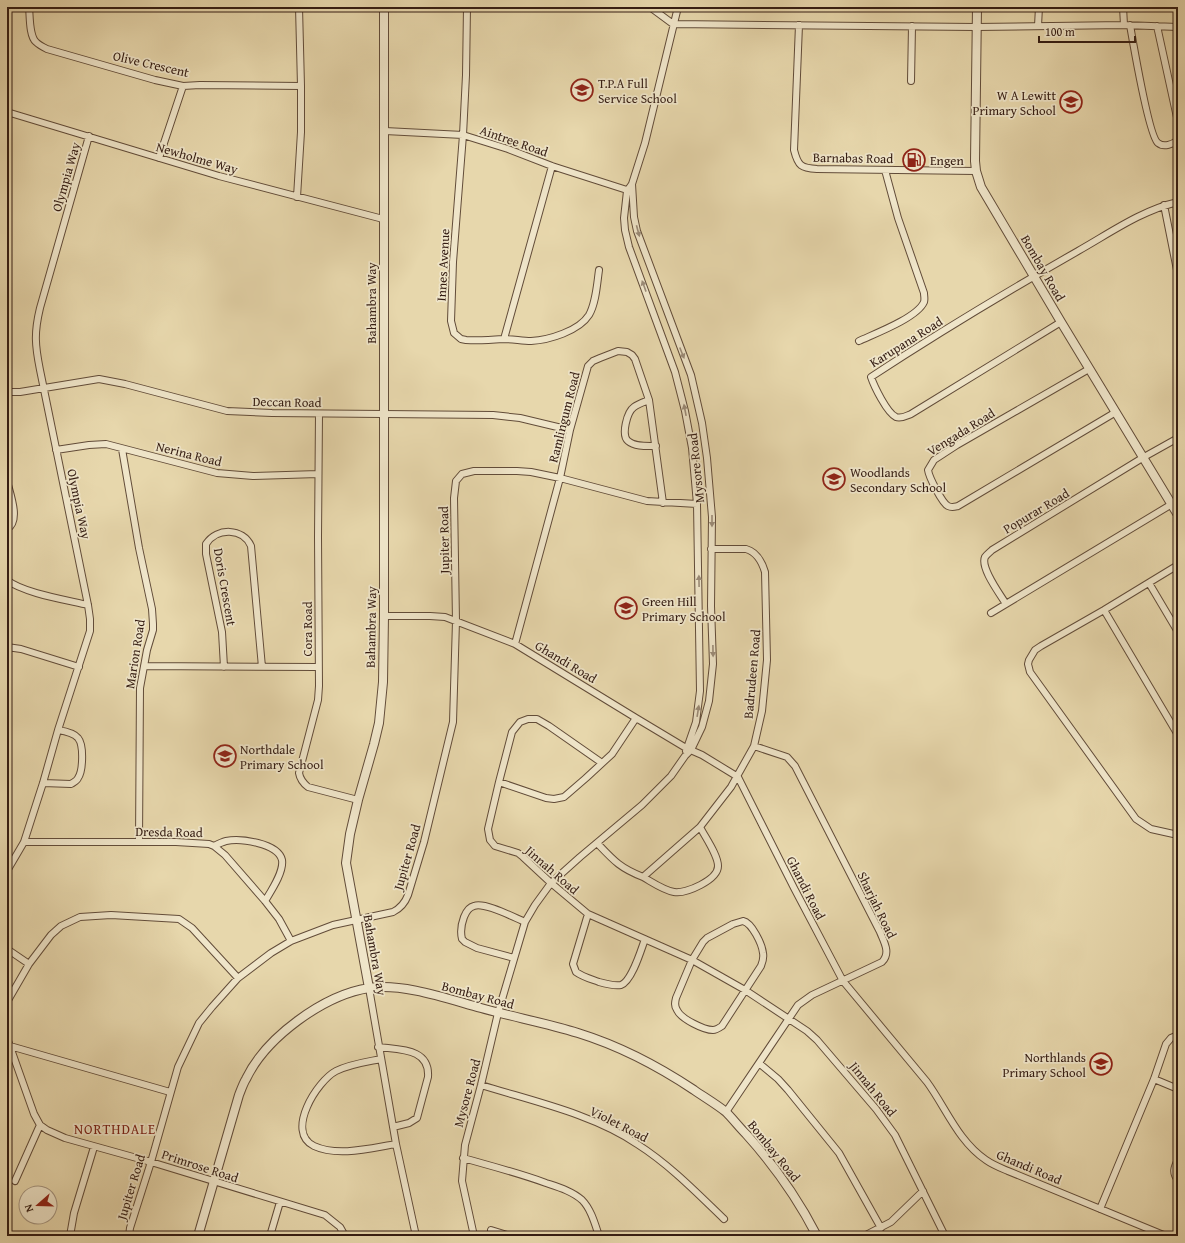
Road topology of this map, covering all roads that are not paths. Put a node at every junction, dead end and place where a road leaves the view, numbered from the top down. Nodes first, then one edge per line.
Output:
1 (29, 7) edge
2 (299, 7) edge
3 (384, 7) edge
4 (467, 7) edge
5 (650, 7) edge
6 (678, 7) edge
7 (977, 7) edge
8 (1039, 7) edge
9 (1123, 7) edge
10 (674, 24) junction
11 (799, 25) junction
12 (1127, 25) junction
13 (912, 26) junction
14 (1038, 26) junction
15 (1157, 26) junction
16 (976, 27) junction
17 (1178, 27) edge
18 (911, 81) dead end
19 (183, 86) junction
20 (301, 86) junction
21 (7, 112) edge
22 (1178, 122) edge
23 (384, 131) junction
24 (463, 135) junction
25 (89, 136) junction
26 (1178, 140) edge
27 (159, 158) junction
28 (552, 166) junction
29 (885, 170) junction
30 (976, 171) junction
31 (630, 191) junction
32 (297, 197) junction
33 (1178, 202) edge
34 (1164, 205) junction
35 (383, 219) junction
36 (599, 270) dead end
37 (1178, 275) edge
38 (1034, 276) junction
39 (1061, 322) junction
40 (504, 339) junction
41 (859, 342) dead end
42 (1089, 369) junction
43 (43, 389) junction
44 (7, 392) edge
45 (649, 400) junction
46 (1116, 412) junction
47 (319, 414) junction
48 (383, 414) junction
49 (570, 430) junction
50 (1178, 438) edge
51 (656, 446) junction
52 (122, 449) junction
53 (56, 450) junction
54 (1144, 457) junction
55 (318, 474) junction
56 (560, 478) junction
57 (7, 481) edge
58 (663, 503) junction
59 (697, 504) junction
60 (1172, 504) junction
61 (1178, 515) edge
62 (7, 529) edge
63 (711, 549) junction
64 (1178, 565) edge
65 (7, 580) edge
66 (1149, 583) junction
67 (1006, 604) junction
68 (88, 605) junction
69 (1104, 610) junction
70 (991, 613) dead end
71 (384, 616) junction
72 (456, 621) junction
73 (1178, 632) edge
74 (515, 644) junction
75 (7, 647) edge
76 (144, 666) junction
77 (79, 667) junction
78 (224, 667) junction
79 (262, 667) junction
80 (318, 667) junction
81 (636, 718) junction
82 (58, 730) junction
83 (1178, 735) edge
84 (754, 746) junction
85 (689, 749) junction
86 (602, 763) junction
87 (738, 778) junction
88 (499, 782) junction
89 (43, 783) junction
90 (358, 800) junction
91 (700, 827) junction
92 (1178, 835) edge
93 (24, 842) junction
94 (139, 842) junction
95 (597, 843) junction
96 (214, 846) junction
97 (7, 871) edge
98 (643, 877) junction
99 (550, 883) junction
100 (265, 901) junction
101 (588, 914) junction
102 (356, 920) junction
103 (525, 922) junction
104 (645, 939) junction
105 (291, 941) junction
106 (7, 949) edge
107 (514, 958) junction
108 (692, 960) junction
109 (29, 964) junction
110 (238, 978) junction
111 (843, 980) junction
112 (369, 988) junction
113 (745, 990) junction
114 (7, 1002) edge
115 (498, 1013) junction
116 (788, 1019) junction
117 (1178, 1036) edge
118 (7, 1038) edge
119 (10, 1046) junction
120 (378, 1047) junction
121 (381, 1059) junction
122 (760, 1064) junction
123 (1154, 1079) junction
124 (481, 1085) junction
125 (1178, 1089) edge
126 (170, 1092) junction
127 (726, 1112) junction
128 (40, 1125) junction
129 (394, 1127) junction
130 (396, 1144) junction
131 (94, 1147) junction
132 (463, 1158) junction
133 (1178, 1160) edge
134 (151, 1162) junction
135 (1178, 1180) edge
136 (15, 1181) dead end
137 (213, 1182) junction
138 (922, 1191) junction
139 (280, 1202) junction
140 (1100, 1209) junction
141 (724, 1219) dead end
142 (881, 1228) junction
143 (491, 1230) dead end
144 (70, 1236) edge
145 (129, 1236) edge
146 (198, 1236) edge
147 (270, 1236) edge
148 (345, 1236) edge
149 (416, 1236) edge
150 (474, 1236) edge
151 (510, 1236) edge
152 (599, 1236) edge
153 (817, 1236) edge
154 (864, 1236) edge
155 (945, 1236) edge
156 (1166, 1236) edge

1 - 19 street, Olive Crescent
2 - 20 street
3 - 23 street, Bahambra Way
4 - 24 street, Innes Avenue
5 - 10 street
6 - 10 street, Mysore Road
7 - 16 street, Bombay Road
8 - 14 street
9 - 12 street
10 - 11 street
10 - 31 street, Mysore Road
11 - 13 street
11 - 29 street, Barnabas Road
12 - 14 street
12 - 15 street
12 - 26 street
13 - 16 street
13 - 18 street
14 - 16 street
15 - 17 street
15 - 22 street
16 - 30 street, Bombay Road
19 - 20 street, Olive Crescent
19 - 27 street
20 - 32 street
21 - 25 street, Newholme Way
23 - 24 street, Aintree Road
23 - 35 street, Bahambra Way
24 - 28 street, Aintree Road
24 - 40 street, Innes Avenue
25 - 27 street, Newholme Way
25 - 43 street, Olympia Way
27 - 32 street, Newholme Way
28 - 31 street, Aintree Road
28 - 40 street
29 - 30 street, Barnabas Road
29 - 41 street
30 - 38 street, Bombay Road
59 -> 31 street, Mysore Road
31 -> 63 street, Mysore Road
32 - 35 street, Newholme Way
33 - 34 street
34 - 37 street
34 - 38 street
35 - 48 street, Bahambra Way
36 - 40 street, Innes Avenue
38 - 39 street, Bombay Road
38 - 39 street, Karupana Road
39 - 42 street, Bombay Road
42 - 46 street, Bombay Road
42 - 46 street, Vengada Road
43 - 44 street, Deccan Road
43 - 47 street, Deccan Road
43 - 53 street, Olympia Way
45 - 49 street, Ramlingum Road
45 - 51 street, Ramlingum Road
45 - 51 street
46 - 54 street, Bombay Road
47 - 48 street, Deccan Road
47 - 55 street, Cora Road
48 - 49 street, Deccan Road
48 - 71 street, Bahambra Way
49 - 56 street, Ramlingum Road
50 - 54 street
51 - 58 street, Ramlingum Road
52 - 53 street, Nerina Road
52 - 55 street, Nerina Road
52 - 76 street, Marion Road
53 - 68 street, Olympia Way
54 - 60 street, Bombay Road
54 - 67 street, Popurar Road
55 - 80 street, Cora Road
56 - 58 street
56 - 72 street, Jupiter Road
56 - 74 street, Ramlingum Road
57 - 62 street
58 - 59 street
85 -> 59 street, Mysore Road
60 - 61 street, Bombay Road
60 - 67 street
63 - 84 street, Badrudeen Road
63 -> 85 street, Mysore Road
64 - 66 street
65 - 68 street
66 - 69 street
66 - 73 street
67 - 70 street
68 - 77 street, Olympia Way
69 - 83 street
69 - 92 street
71 - 72 street, Ghandi Road
71 - 90 street, Bahambra Way
72 - 74 street, Ghandi Road
72 - 102 street, Jupiter Road
74 - 81 street, Ghandi Road
75 - 77 street
76 - 78 street
76 - 94 street, Marion Road
77 - 82 street, Olympia Way
78 - 79 street
78 - 79 street, Doris Crescent
79 - 80 street
80 - 90 street, Cora Road
81 - 85 street, Ghandi Road
81 - 86 street
82 - 89 street, Olympia Way
82 - 89 street
84 - 87 street, Badrudeen Road
84 - 111 street, Sharjah Road
85 - 87 street, Ghandi Road
85 - 95 street, Mysore Road
86 - 88 street
86 - 88 street, Jinnah Road
87 - 91 street, Badrudeen Road
87 - 111 street, Ghandi Road
88 - 99 street, Jinnah Road
89 - 93 street, Olympia Way
90 - 102 street, Bahambra Way
91 - 98 street, Badrudeen Road
91 - 98 street
93 - 94 street, Dresda Road
93 - 97 street, Olympia Way
94 - 96 street, Dresda Road
95 - 98 street
95 - 99 street, Mysore Road
96 - 100 street, Dresda Road
96 - 100 street
99 - 101 street, Jinnah Road
99 - 103 street, Mysore Road
100 - 105 street, Dresda Road
101 - 104 street, Jinnah Road
101 - 104 street
102 - 105 street, Jupiter Road
102 - 112 street, Bahambra Way
103 - 107 street, Mysore Road
103 - 107 street
104 - 108 street, Jinnah Road
105 - 110 street, Jupiter Road
106 - 109 street
107 - 115 street, Mysore Road
108 - 113 street, Jinnah Road
108 - 113 street
108 - 113 street
109 - 110 street
109 - 114 street
110 - 126 street, Jupiter Road
111 - 116 street, Sharjah Road
111 - 140 street, Ghandi Road
112 - 115 street, Bombay Road
112 - 120 street, Bahambra Way
112 - 137 street, Bombay Road
113 - 116 street, Jinnah Road
115 - 124 street, Mysore Road
115 - 127 street, Bombay Road
116 - 122 street, Sharjah Road
116 - 138 street, Jinnah Road
117 - 123 street
118 - 119 street
119 - 126 street
119 - 128 street
120 - 121 street, Bahambra Way
120 - 129 street
121 - 129 street, Bahambra Way
121 - 130 street
122 - 127 street, Sharjah Road
122 - 142 street
123 - 125 street
123 - 140 street
124 - 132 street, Mysore Road
124 - 141 street, Violet Road
126 - 134 street, Jupiter Road
127 - 153 street, Bombay Road
128 - 131 street, Primrose Road
128 - 136 street
129 - 130 street, Bahambra Way
130 - 149 street, Bahambra Way
131 - 134 street, Primrose Road
131 - 144 street
132 - 150 street, Mysore Road
132 - 152 street
133 - 135 street
134 - 137 street, Primrose Road
134 - 145 street, Jupiter Road
137 - 139 street, Primrose Road
137 - 146 street, Bombay Road
138 - 142 street
138 - 155 street, Jinnah Road
139 - 147 street
139 - 148 street, Primrose Road
140 - 156 street, Ghandi Road
142 - 154 street
143 - 151 street

